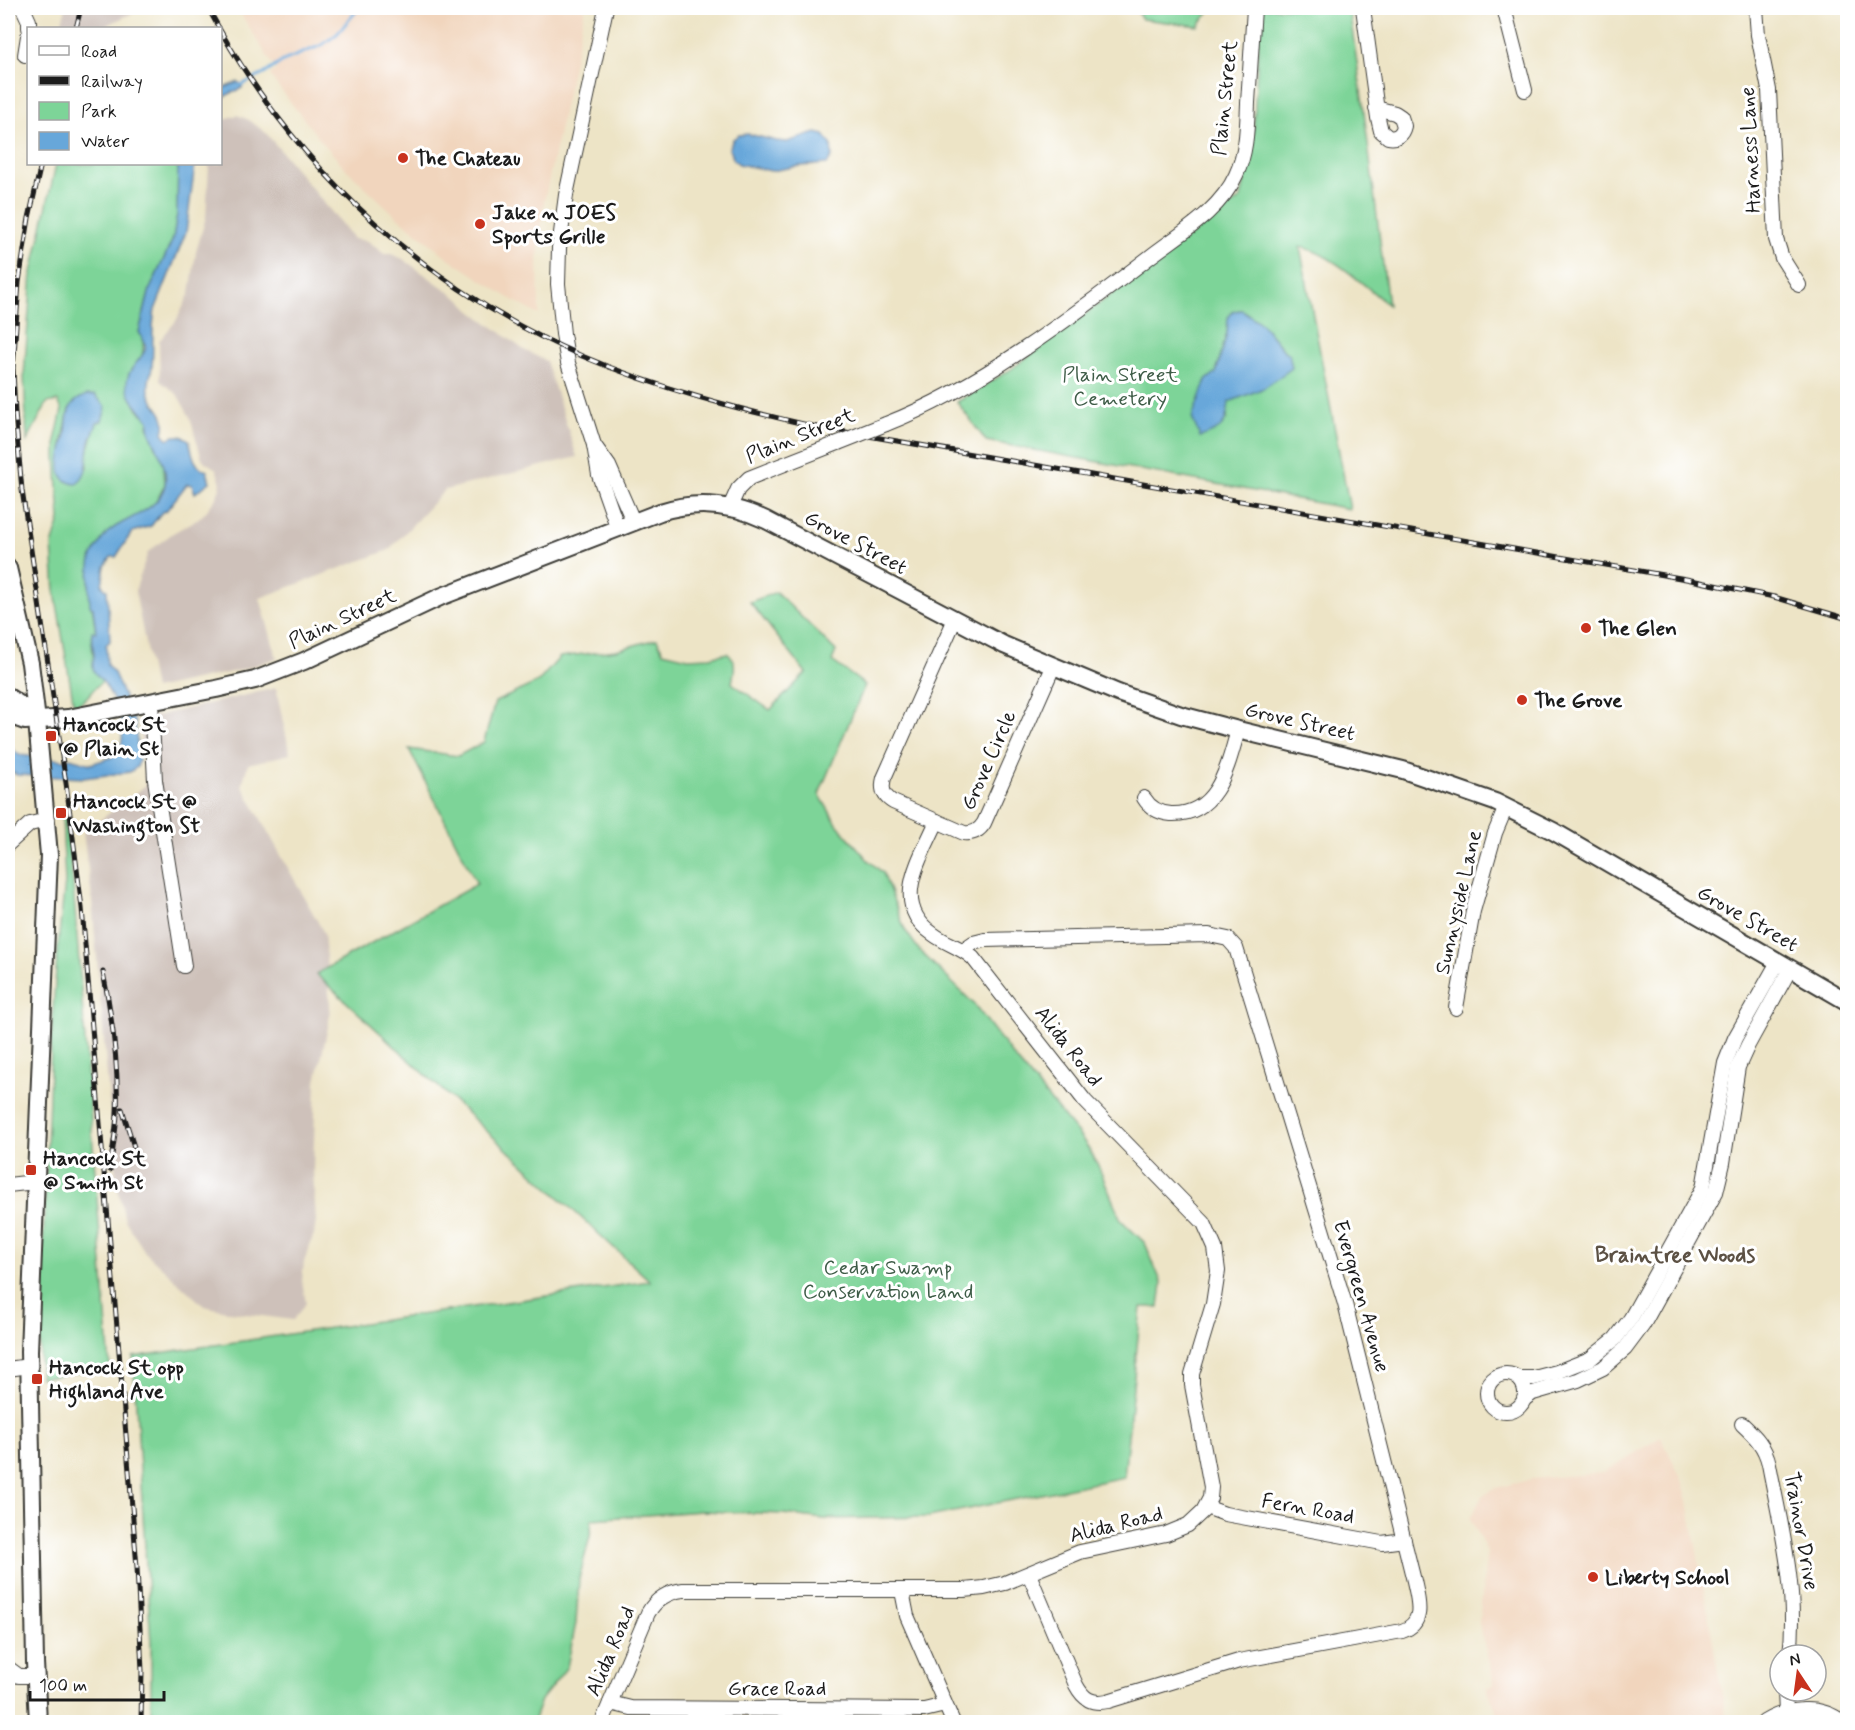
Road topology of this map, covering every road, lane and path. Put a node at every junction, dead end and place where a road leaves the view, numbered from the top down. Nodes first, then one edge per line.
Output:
1 (23, 8) edge
2 (606, 8) edge
3 (1254, 8) edge
4 (1363, 8) edge
5 (1504, 8) edge
6 (1756, 8) edge
7 (29, 27) edge
8 (27, 42) edge
9 (25, 55) dead end
10 (1525, 90) dead end
11 (1376, 108) junction
12 (1798, 285) dead end
13 (594, 445) junction
14 (730, 507) junction
15 (634, 523) junction
16 (618, 529) junction
17 (8, 568) edge
18 (955, 620) junction
19 (1053, 667) junction
20 (8, 697) edge
21 (151, 702) junction
22 (8, 712) edge
23 (37, 721) junction
24 (1238, 730) junction
25 (1144, 798) dead end
26 (1506, 807) junction
27 (47, 820) junction
28 (937, 821) junction
29 (8, 844) edge
30 (963, 950) junction
31 (1784, 965) junction
32 (184, 966) dead end
33 (1848, 1002) edge
34 (1456, 1008) dead end
35 (35, 1182) junction
36 (8, 1185) edge
37 (1671, 1262) junction
38 (29, 1366) junction
39 (8, 1370) edge
40 (1518, 1378) junction
41 (1524, 1399) junction
42 (1742, 1424) dead end
43 (1206, 1507) junction
44 (1404, 1540) junction
45 (1029, 1574) junction
46 (902, 1591) junction
47 (1791, 1643) edge
48 (8, 1668) edge
49 (35, 1676) junction
50 (610, 1703) junction
51 (1786, 1703) edge
52 (945, 1705) junction
53 (1786, 1713) junction
54 (38, 1722) edge
55 (602, 1722) edge
56 (953, 1722) edge
57 (1764, 1722) edge
58 (1845, 1722) edge

1 - 7 street
2 - 13 street
3 - 14 street, Plain Street, bridge
4 - 11 street
5 - 10 street
6 - 12 street, Harness Lane
8 - 9 street
11 - 11 street
13 - 15 street
13 - 16 street
14 - 15 main road, Plain Street
14 - 18 main road, Grove Street
15 - 16 main road, Plain Street
16 - 21 main road, Plain Street
17 - 23 main road
18 - 19 main road, Grove Street
18 - 28 street, Grove Circle
19 - 24 main road, Grove Street
19 - 28 street, Grove Circle
20 - 23 main road
21 - 23 main road, Plain Street
21 - 32 street
22 - 23 main road
23 - 27 main road
24 - 25 street
24 - 26 main road, Grove Street
26 - 31 main road, Grove Street
26 - 34 street, Sunnyside Lane
27 - 29 street
27 - 35 main road
28 - 30 street
30 - 43 street, Alida Road
30 - 44 street, Evergreen Avenue
31 - 33 main road, Grove Street
31 - 37 street
35 - 36 street
35 - 38 main road
37 - 40 street
37 - 41 street
38 - 39 street
38 - 49 main road
40 - 41 street
40 - 41 street
42 - 47 street, Trainor Drive
43 - 44 street, Fern Road
43 - 45 street, Alida Road
44 - 45 street, Evergreen Avenue
45 - 46 street, Alida Road
46 - 50 street, Alida Road
46 - 52 street
48 - 49 street
49 - 54 main road
50 - 52 street, Grace Road
50 - 55 street, Alida Road
51 - 53 street
52 - 56 street
53 - 57 street
53 - 58 street

